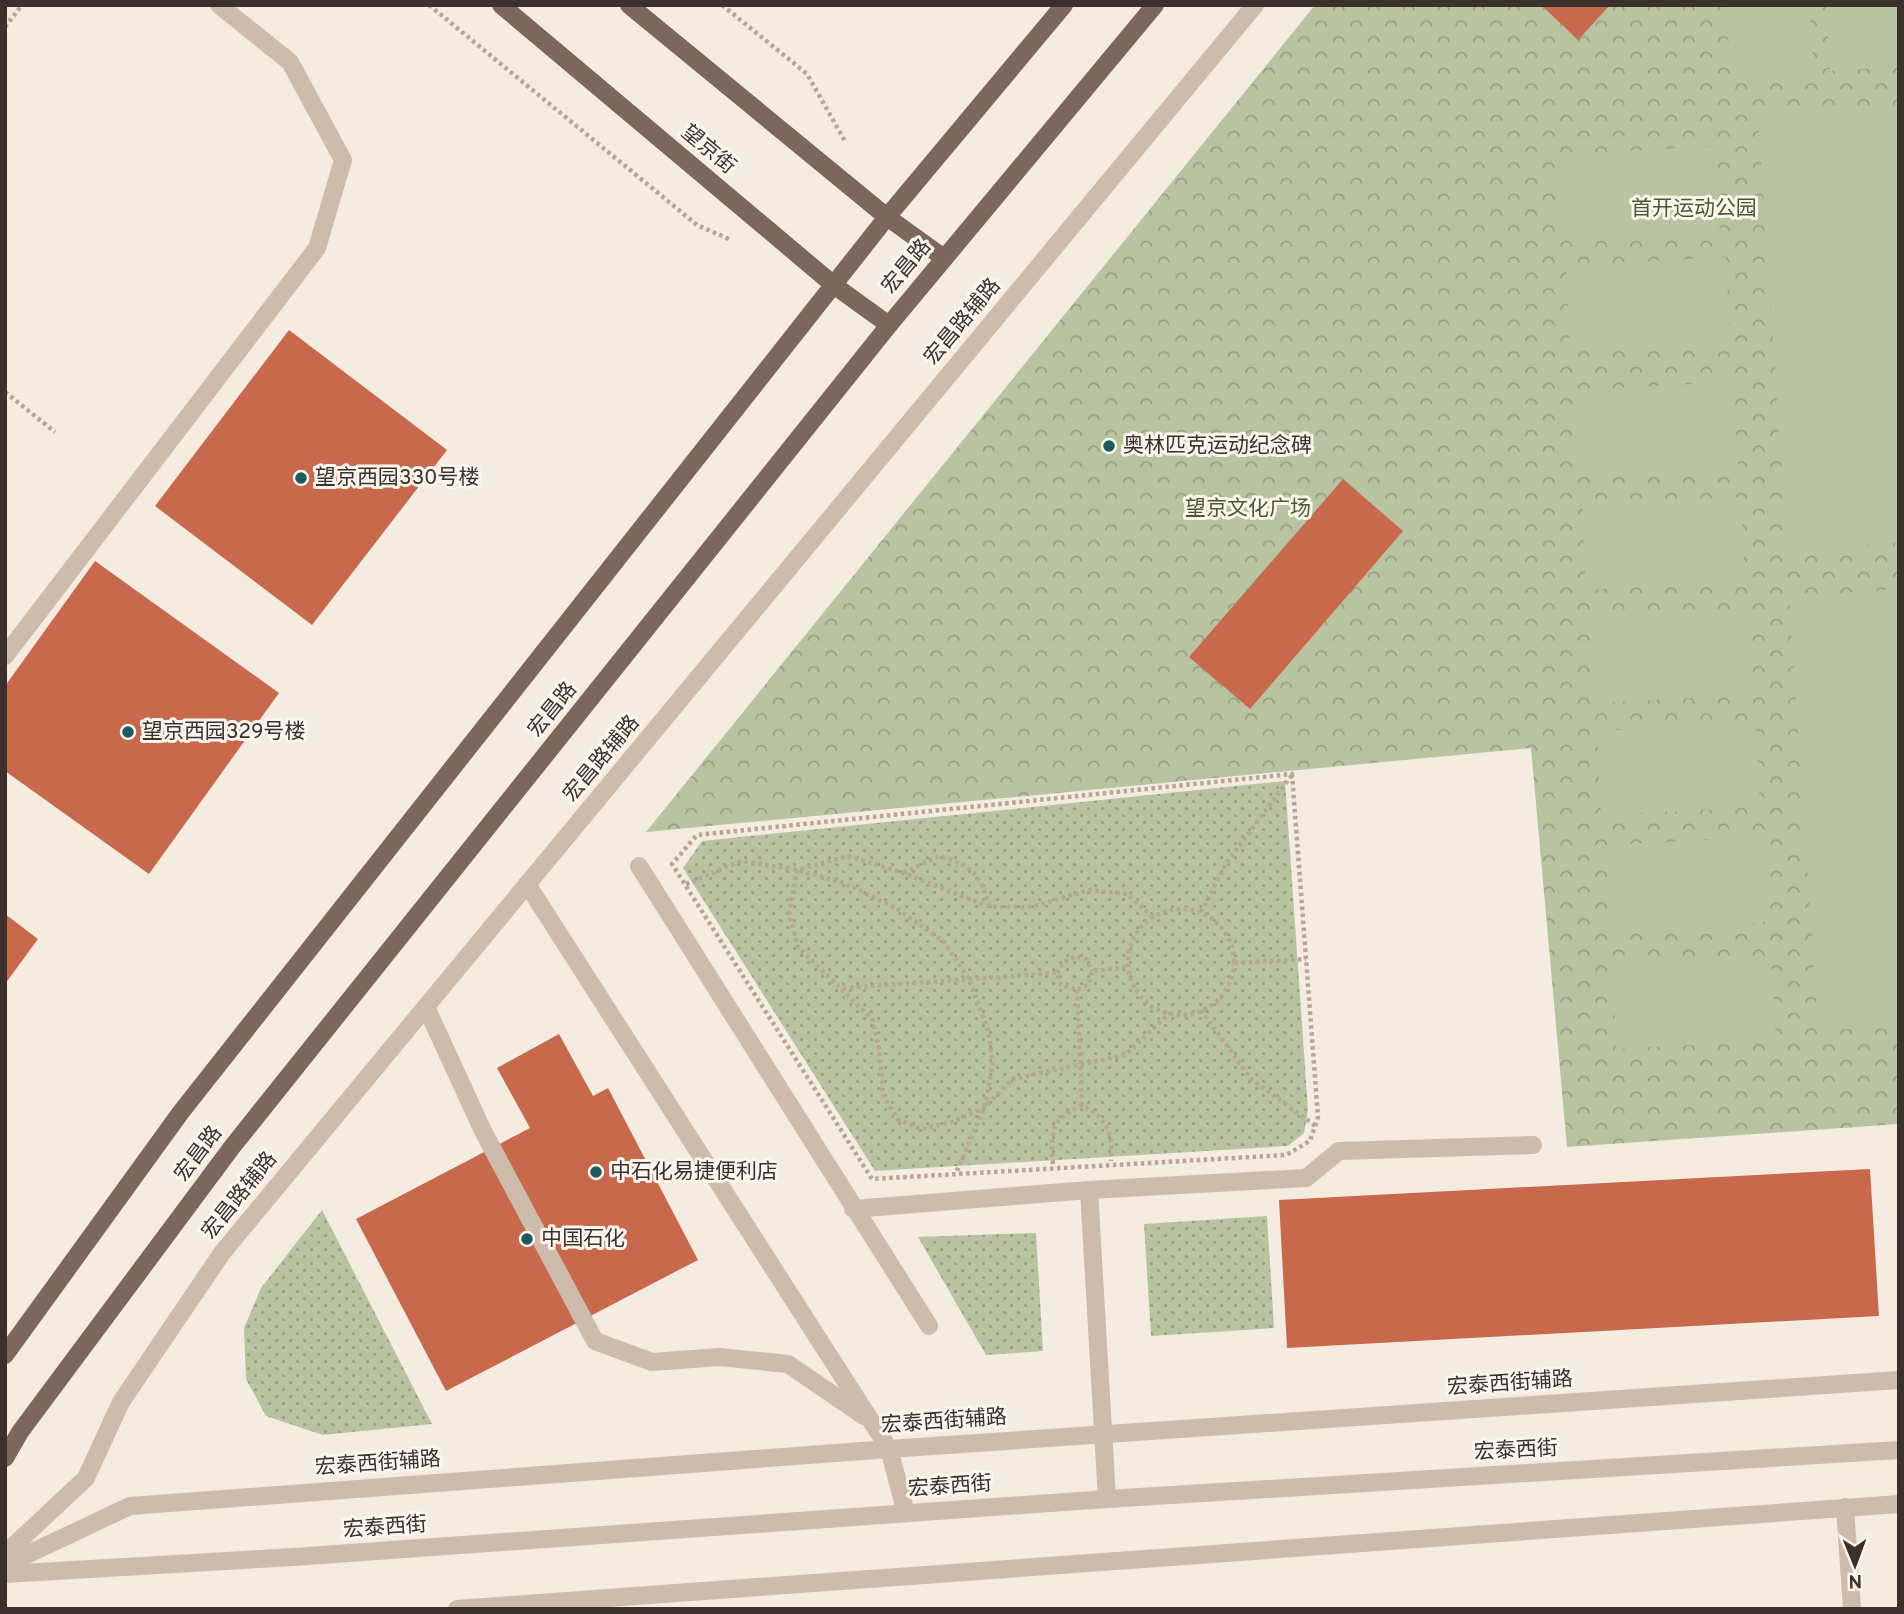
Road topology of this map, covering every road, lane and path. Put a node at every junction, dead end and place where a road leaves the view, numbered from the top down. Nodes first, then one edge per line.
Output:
1 (22, 5) edge
2 (219, 5) edge
3 (429, 5) edge
4 (501, 5) edge
5 (629, 5) edge
6 (722, 5) edge
7 (1064, 5) edge
8 (1155, 5) edge
9 (1255, 5) edge
10 (5, 27) edge
11 (848, 148) dead end
12 (887, 218) junction
13 (740, 244) dead end
14 (944, 258) junction
15 (835, 286) junction
16 (889, 324) junction
17 (5, 392) edge
18 (55, 432) dead end
19 (5, 656) edge
20 (1292, 774) junction
21 (639, 866) dead end
22 (797, 870) junction
23 (903, 873) junction
24 (527, 884) junction
25 (686, 884) junction
26 (990, 907) junction
27 (1201, 912) junction
28 (1153, 917) junction
29 (1306, 959) junction
30 (1235, 963) junction
31 (1128, 967) junction
32 (1092, 971) junction
33 (1057, 974) junction
34 (969, 979) junction
35 (842, 989) junction
36 (1077, 990) junction
37 (426, 1007) junction
38 (1201, 1010) junction
39 (1170, 1013) junction
40 (1079, 1065) junction
41 (1082, 1105) junction
42 (984, 1108) junction
43 (1315, 1125) junction
44 (1533, 1145) dead end
45 (1111, 1165) junction
46 (1053, 1168) junction
47 (955, 1174) junction
48 (1089, 1190) junction
49 (853, 1209) junction
50 (929, 1326) dead end
51 (5, 1355) edge
52 (1899, 1380) edge
53 (873, 1422) junction
54 (1101, 1434) junction
55 (889, 1449) junction
56 (1899, 1450) edge
57 (5, 1458) edge
58 (1107, 1499) junction
59 (1899, 1504) edge
60 (1846, 1507) junction
61 (906, 1513) junction
62 (5, 1554) edge
63 (5, 1565) edge
64 (5, 1574) edge
65 (457, 1609) edge
66 (1852, 1609) edge

1 - 10 path
2 - 19 street
3 - 13 path
4 - 15 main road, 望京街
5 - 12 main road
6 - 11 path
7 - 12 main road, 宏昌路
8 - 14 main road, 宏昌路
9 - 24 street, 宏昌路辅路
12 - 14 main road
12 - 15 main road, 宏昌路
14 - 16 main road, 宏昌路
15 - 16 main road, 望京街
15 - 51 main road, 宏昌路
16 - 57 main road, 宏昌路
17 - 18 path
20 - 25 path
20 - 27 path
20 - 29 path
21 - 49 street
22 - 23 path
22 - 25 path
22 - 34 path
22 - 35 path
23 - 26 path
23 - 26 path
24 - 37 street, 宏昌路辅路
24 - 53 street
25 - 47 path
26 - 28 path
27 - 28 path
27 - 30 path
28 - 31 path
29 - 30 path
29 - 43 path
30 - 38 path
31 - 32 path
31 - 39 path
32 - 33 path
32 - 36 path
33 - 34 path
33 - 36 path
34 - 35 path
34 - 42 path
35 - 42 path
36 - 40 path
37 - 53 street
37 - 62 street, 宏昌路辅路
38 - 39 path
38 - 43 path
39 - 40 path
40 - 41 path
40 - 42 path
41 - 45 path
41 - 46 path
42 - 47 path
43 - 45 path
44 - 48 street
45 - 46 path
46 - 47 path
48 - 49 street
48 - 54 street
49 - 50 street
52 - 54 street, 宏泰西街辅路
53 - 55 street
54 - 55 street, 宏泰西街辅路
54 - 58 street
55 - 61 street
55 - 63 street, 宏泰西街辅路
56 - 58 street, 宏泰西街
58 - 61 street, 宏泰西街
59 - 60 street
60 - 65 street
60 - 66 street
61 - 64 street, 宏泰西街

